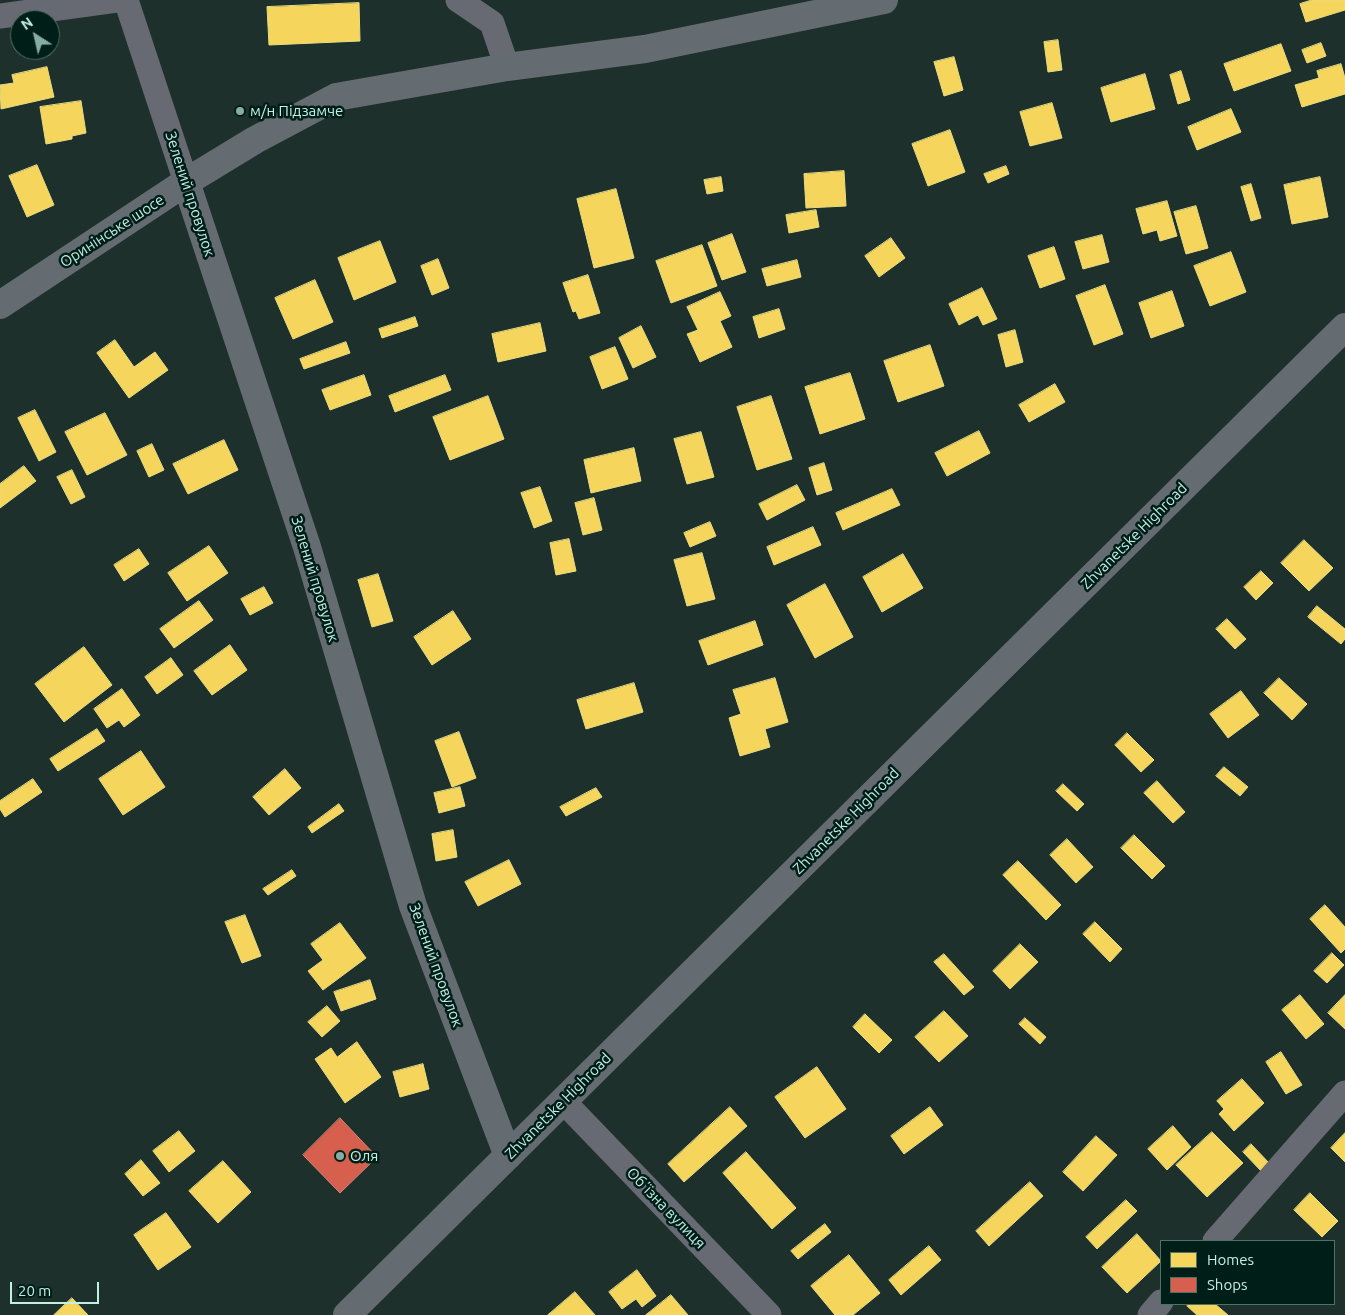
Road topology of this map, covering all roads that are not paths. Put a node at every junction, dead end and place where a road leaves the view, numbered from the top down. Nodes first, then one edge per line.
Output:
1 (117, 0) edge
2 (126, 0) edge
3 (458, 0) edge
4 (884, 0) edge
5 (491, 12) edge
6 (0, 16) edge
7 (507, 67) junction
8 (186, 182) junction
9 (0, 305) edge
10 (1345, 327) edge
11 (1345, 1093) edge
12 (563, 1101) junction
13 (508, 1156) junction
14 (1216, 1240) edge
15 (1160, 1303) edge
16 (347, 1315) edge
17 (769, 1315) edge
18 (1150, 1315) edge

1 - 6 street
2 - 8 street, Зелений провулок
3 - 5 street
4 - 7 main road, Оринінське шосе
5 - 7 street
7 - 8 main road, Оринінське шосе
8 - 9 main road, Оринінське шосе
8 - 13 main road, Зелений провулок
10 - 12 main road, Zhvanetske Highroad
11 - 14 street
12 - 13 main road, Zhvanetske Highroad
12 - 17 street, Обʼїзна вулиця
13 - 16 main road, Zhvanetske Highroad
15 - 18 street

